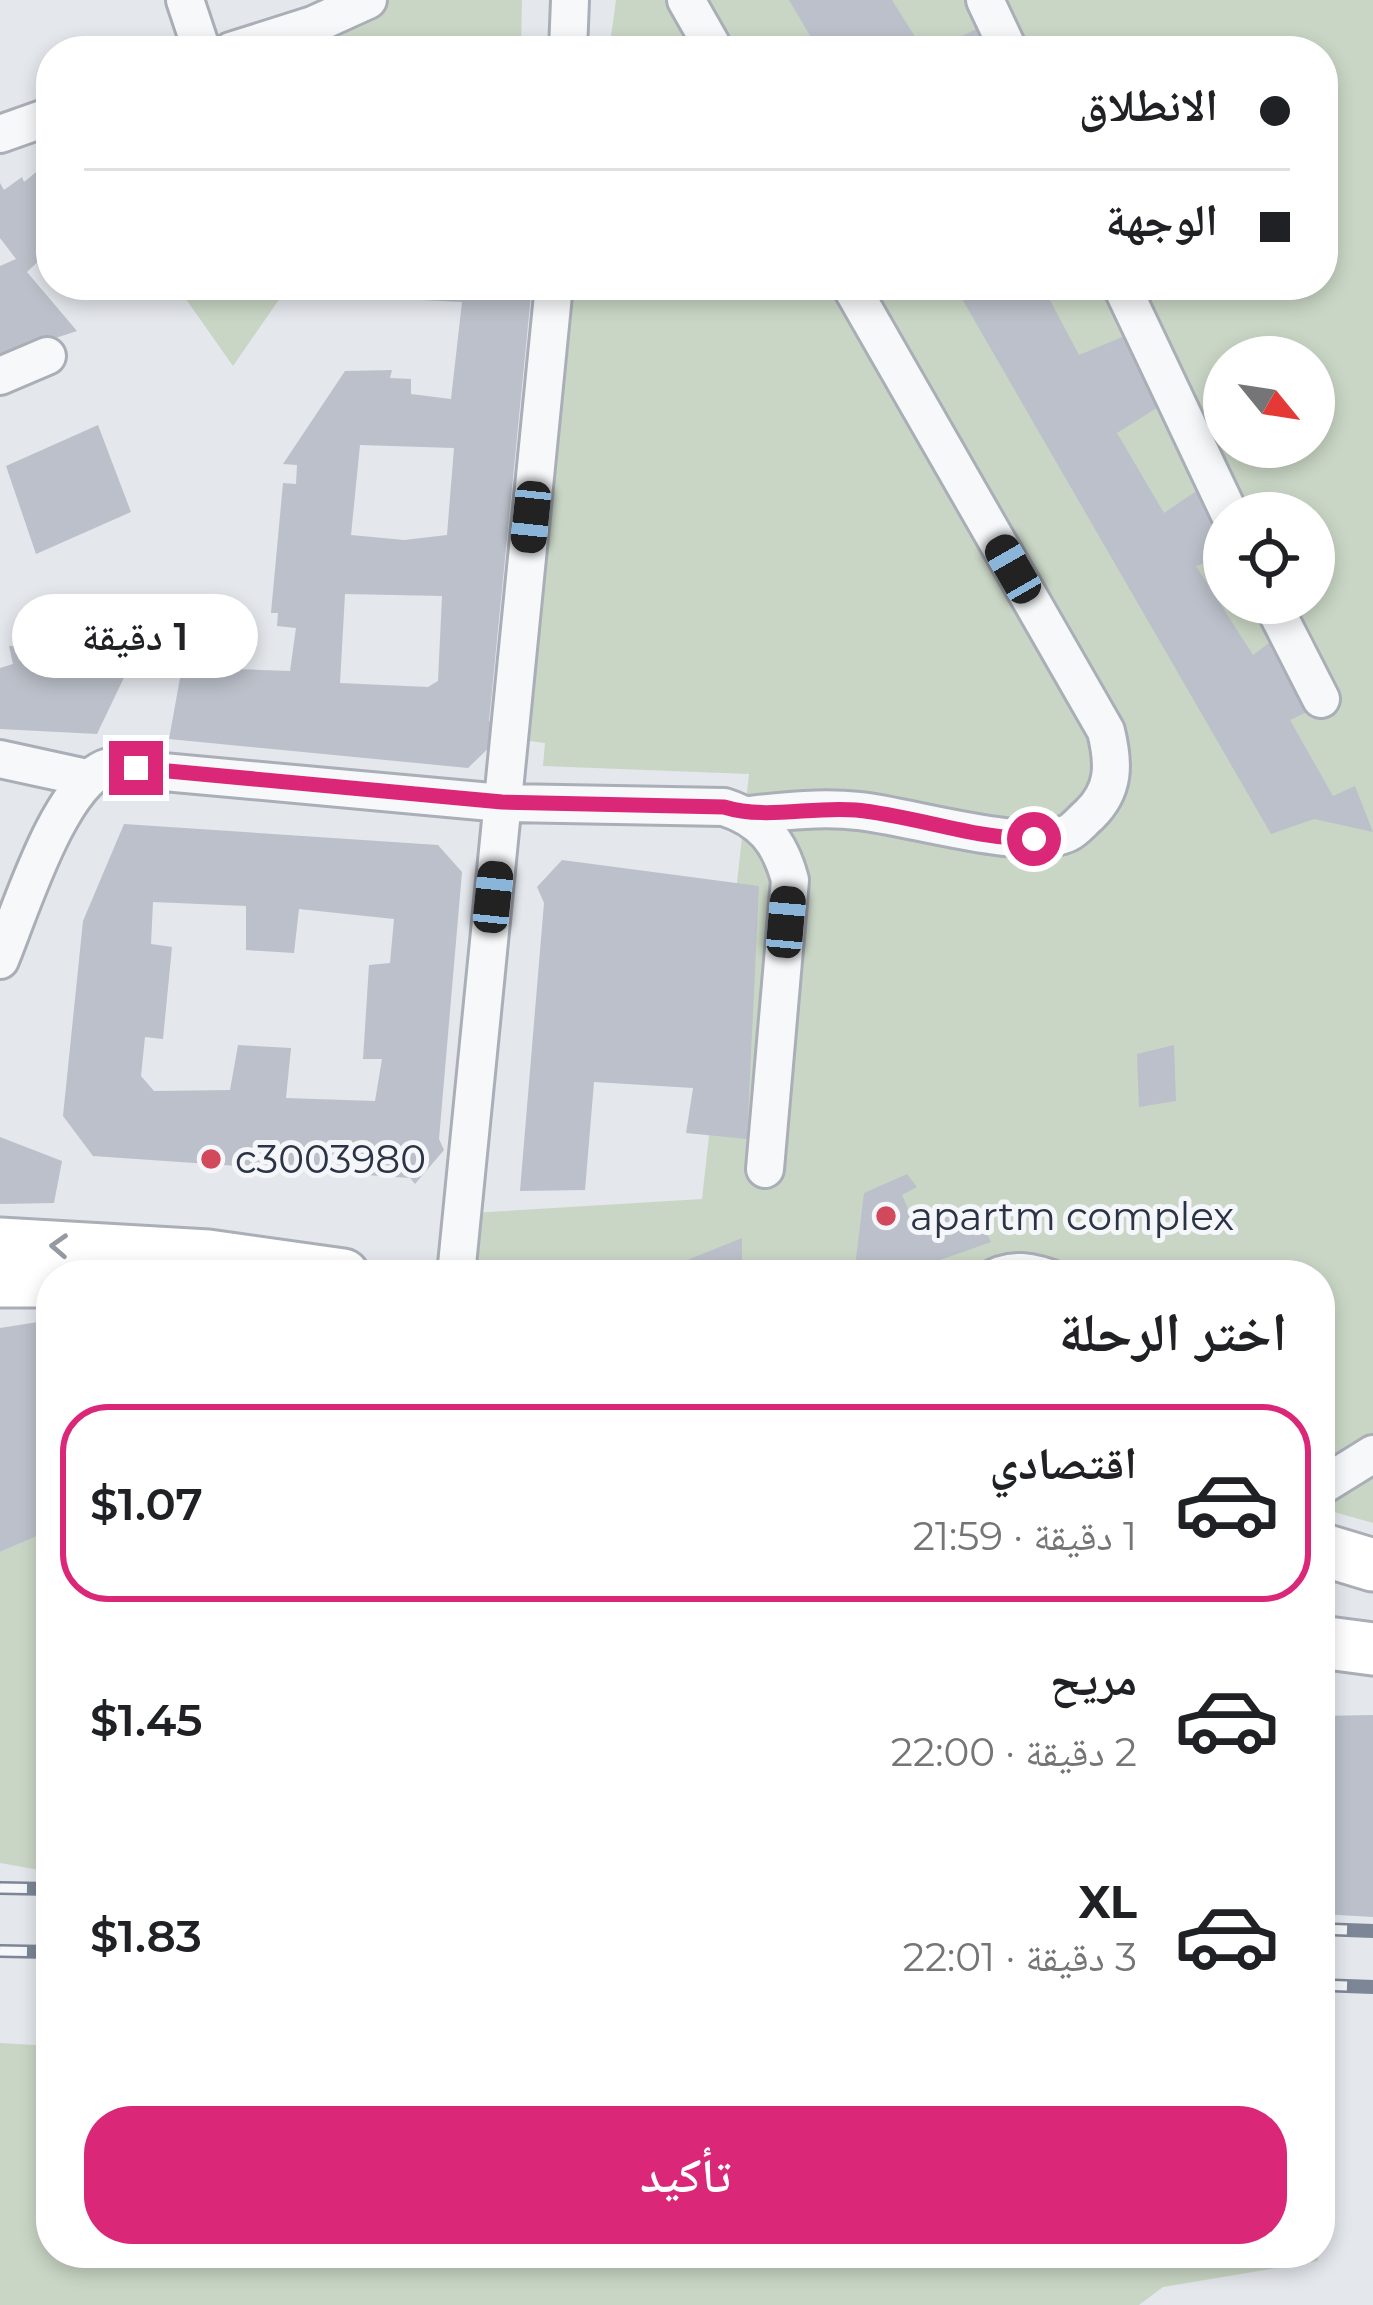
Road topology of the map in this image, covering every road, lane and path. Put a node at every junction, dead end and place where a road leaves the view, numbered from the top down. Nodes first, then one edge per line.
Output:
1 (185, 0) edge
2 (368, 0) edge
3 (570, 0) edge
4 (686, 0) edge
5 (985, 0) edge
6 (197, 36) edge
7 (280, 36) edge
8 (569, 36) edge
9 (706, 36) edge
10 (1002, 36) edge
11 (36, 121) edge
12 (0, 134) edge
13 (552, 300) edge
14 (859, 300) edge
15 (1127, 300) edge
16 (47, 356) dead end
17 (0, 376) edge
18 (1219, 492) edge
19 (1283, 624) edge
20 (1321, 699) dead end
21 (0, 759) edge
22 (87, 778) junction
23 (502, 802) junction
24 (749, 814) junction
25 (0, 960) edge
26 (765, 1168) dead end
27 (0, 1244) edge
28 (236, 1260) edge
29 (457, 1260) edge
30 (0, 1281) edge
31 (36, 1281) edge
32 (1373, 1454) edge
33 (1335, 1478) edge
34 (1335, 1553) edge
35 (1373, 1564) edge
36 (1335, 1644) edge
37 (1373, 1649) edge

1 - 6 street
2 - 7 street
3 - 8 street
4 - 9 street
5 - 10 street
11 - 12 street
13 - 23 street
14 - 24 street
15 - 18 street
16 - 17 street
19 - 20 street
21 - 22 street
22 - 23 street
22 - 25 street
23 - 24 street
23 - 29 street
24 - 26 street
28 -> 27 street
30 - 31 street
32 - 33 street
34 - 35 street
36 - 37 street

